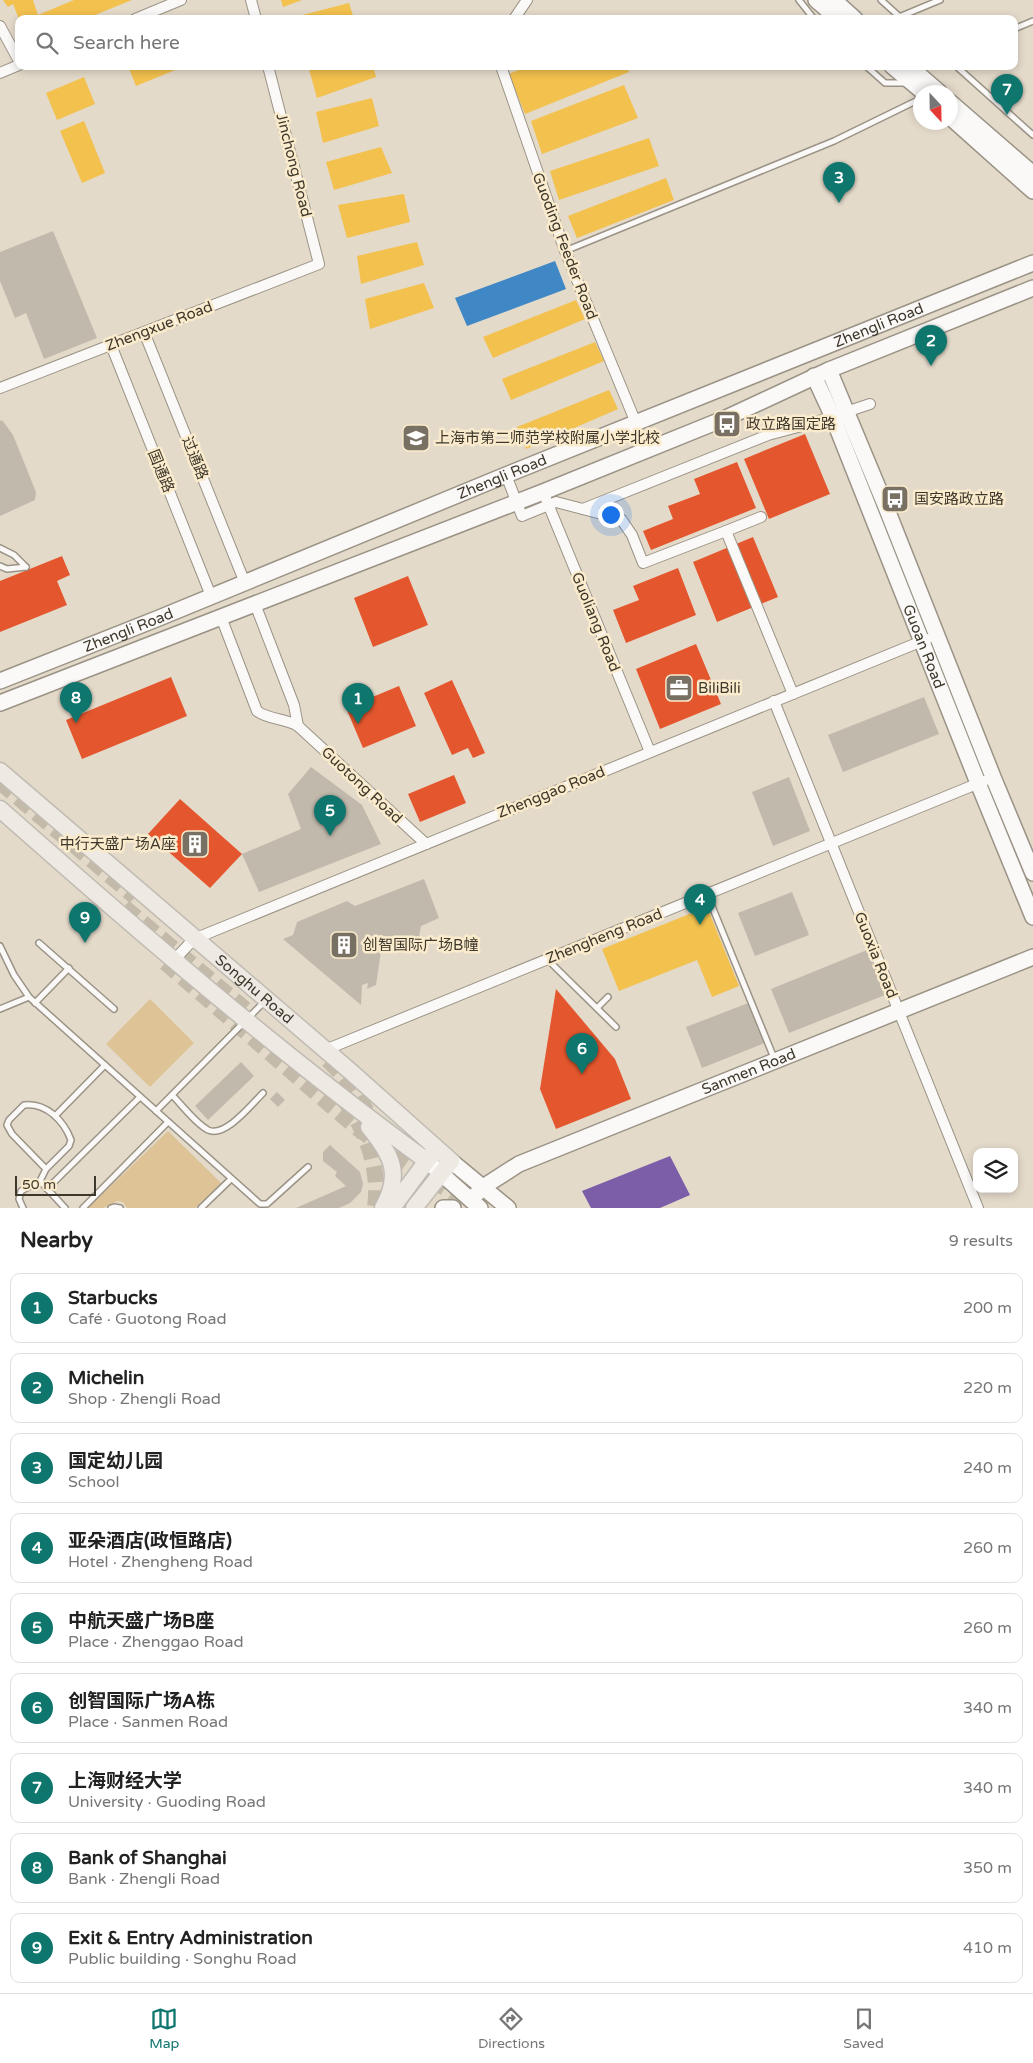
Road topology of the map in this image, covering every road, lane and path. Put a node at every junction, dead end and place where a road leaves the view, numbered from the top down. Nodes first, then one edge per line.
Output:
1 (181, 0) edge
2 (251, 0) edge
3 (527, 0) edge
4 (799, 0) edge
5 (816, 0) edge
6 (834, 0) edge
7 (881, 0) edge
8 (940, 0) edge
9 (145, 15) edge
10 (255, 15) edge
11 (517, 15) edge
12 (811, 15) edge
13 (833, 15) edge
14 (851, 15) edge
15 (898, 15) edge
16 (908, 15) edge
17 (1033, 21) edge
18 (0, 26) edge
19 (1018, 27) edge
20 (15, 54) edge
21 (15, 67) edge
22 (269, 70) edge
23 (502, 70) edge
24 (870, 70) edge
25 (897, 70) edge
26 (914, 70) edge
27 (960, 70) edge
28 (0, 73) edge
29 (911, 82) junction
30 (915, 85) edge
31 (931, 85) edge
32 (913, 102) edge
33 (958, 109) edge
34 (958, 124) edge
35 (1033, 135) edge
36 (1033, 174) edge
37 (1033, 191) edge
38 (565, 251) junction
39 (1033, 263) edge
40 (319, 264) joint
41 (1033, 288) edge
42 (144, 332) junction
43 (111, 345) junction
44 (829, 370) junction
45 (814, 376) junction
46 (0, 388) edge
47 (870, 404) dead end
48 (839, 413) junction
49 (636, 423) junction
50 (506, 475) junction
51 (546, 499) junction
52 (517, 502) junction
53 (583, 509) junction
54 (762, 517) dead end
55 (726, 531) junction
56 (0, 548) edge
57 (0, 566) edge
58 (245, 583) junction
59 (212, 596) junction
60 (255, 604) junction
61 (221, 617) junction
62 (936, 635) junction
63 (921, 641) junction
64 (0, 681) edge
65 (793, 694) junction
66 (774, 701) junction
67 (0, 702) edge
68 (298, 726) junction
69 (650, 752) junction
70 (0, 772) edge
71 (993, 777) junction
72 (978, 783) junction
73 (0, 809) edge
74 (426, 844) junction
75 (831, 844) junction
76 (1033, 873) edge
77 (707, 894) junction
78 (1033, 917) edge
79 (194, 939) junction
80 (39, 943) dead end
81 (0, 946) edge
82 (1033, 957) edge
83 (547, 959) junction
84 (174, 960) junction
85 (69, 968) junction
86 (29, 997) junction
87 (608, 997) dead end
88 (266, 1000) junction
89 (35, 1003) junction
90 (597, 1008) junction
91 (0, 1009) edge
92 (114, 1009) dead end
93 (898, 1010) junction
94 (246, 1020) junction
95 (616, 1027) dead end
96 (325, 1050) junction
97 (775, 1060) junction
98 (105, 1065) junction
99 (172, 1094) junction
100 (263, 1094) dead end
101 (140, 1097) junction
102 (354, 1108) junction
103 (156, 1111) junction
104 (55, 1116) junction
105 (168, 1122) junction
106 (436, 1148) junction
107 (426, 1162) junction
108 (308, 1167) dead end
109 (447, 1168) junction
110 (46, 1169) junction
111 (232, 1179) junction
112 (40, 1181) junction
113 (483, 1187) junction
114 (47, 1189) junction
115 (394, 1204) edge
116 (475, 1204) edge
117 (22, 1208) edge
118 (65, 1208) edge
119 (83, 1208) edge
120 (111, 1208) edge
121 (120, 1208) edge
122 (201, 1208) edge
123 (383, 1208) edge
124 (414, 1208) edge
125 (443, 1208) edge
126 (453, 1208) edge
127 (508, 1208) edge
128 (978, 1208) edge

1 - 9 street
2 - 10 street
3 - 11 street
4 - 12 lane
5 - 13 main road
6 - 14 main road
7 - 15 lane
8 - 16 lane
17 - 19 lane
18 - 20 street
21 - 28 street
22 - 40 street, Jinchong Road
23 - 38 street, Guoding Feeder Road
24 - 29 lane
25 - 29 main road
26 - 31 main road
27 - 35 lane
29 - 30 main road
32 - 38 lane
33 - 36 main road
34 - 37 main road
38 - 49 street, Guoding Feeder Road
39 - 49 main road, Zhengli Road
40 - 42 street, Zhengxue Road
41 - 44 main road, Zhengli Road
42 - 43 street, Zhengxue Road
42 - 58 street, 过通路
43 - 46 street, Zhengxue Road
43 - 59 street, 国通路
44 - 45 main road, Zhengli Road
44 - 48 main road, Guoan Road
45 - 48 main road, Guoan Road
45 - 51 main road, Zhengli Road
47 - 48 street
48 - 53 street
48 - 62 main road, Guoan Road
48 - 63 main road, Guoan Road
49 - 50 main road, Zhengli Road
50 - 52 street
50 - 58 main road, Zhengli Road
51 - 52 main road, Zhengli Road
51 - 53 street
51 - 69 street, Guoliang Road
52 - 60 main road, Zhengli Road
53 - 55 street
54 - 55 street
55 - 65 street
56 - 57 lane
58 - 59 main road, Zhengli Road
59 - 64 main road, Zhengli Road
60 - 61 main road, Zhengli Road
60 - 68 street
61 - 67 main road, Zhengli Road
61 - 68 street, Guotong Road
62 - 63 street, Zhenggao Road
62 - 71 main road, Guoan Road
63 - 65 street, Zhenggao Road
63 - 72 main road, Guoan Road
65 - 66 street, Zhenggao Road
66 - 69 street, Zhenggao Road
66 - 75 street, Guoxia Road
68 - 74 street, Guotong Road
69 - 74 street, Zhenggao Road
70 - 79 main road, Songhu Road
71 - 72 street, Zhengheng Road
71 - 76 main road, Guoan Road
72 - 75 street, Zhengheng Road
72 - 78 main road, Guoan Road
73 - 84 main road, Songhu Road
74 - 79 street, Zhenggao Road
75 - 77 street, Zhengheng Road
75 - 93 street, Guoxia Road
77 - 83 street, Zhengheng Road
77 - 97 lane
79 - 84 street, Zhenggao Road
79 - 88 main road, Songhu Road
80 - 85 lane
81 - 86 lane
82 - 93 main road, Sanmen Road
83 - 90 lane
83 - 96 street, Zhengheng Road
84 - 94 main road, Songhu Road
85 - 89 lane
85 - 92 lane
86 - 89 lane
86 - 91 lane
87 - 90 lane
88 - 94 lane
88 - 96 main road, Songhu Road
89 - 98 lane
90 - 95 lane
93 - 97 main road, Sanmen Road
93 - 128 street, Guoxia Road
94 - 99 lane
94 - 102 main road, Songhu Road
96 - 106 main road, Songhu Road
97 - 113 main road, Sanmen Road
98 - 101 lane
98 - 104 lane
99 - 100 lane
99 - 103 lane
101 - 103 lane
101 - 114 lane
102 - 107 main road, Songhu Road
102 - 123 main road
103 - 105 lane
104 - 110 lane
104 - 110 lane
105 - 111 lane
105 - 119 lane
106 - 107 main road
106 - 109 main road, Songhu Road
107 - 109 main road, Songhu Road
107 - 115 main road
108 - 111 lane
109 - 113 main road, Songhu Road
109 - 116 main road, Songhu Road
109 - 124 main road
110 - 112 lane
111 - 122 lane
112 - 114 lane
112 - 117 lane
113 - 116 main road, Sanmen Road
113 - 127 main road, Songhu Road
114 - 118 lane
120 - 121 lane
125 - 126 main road

